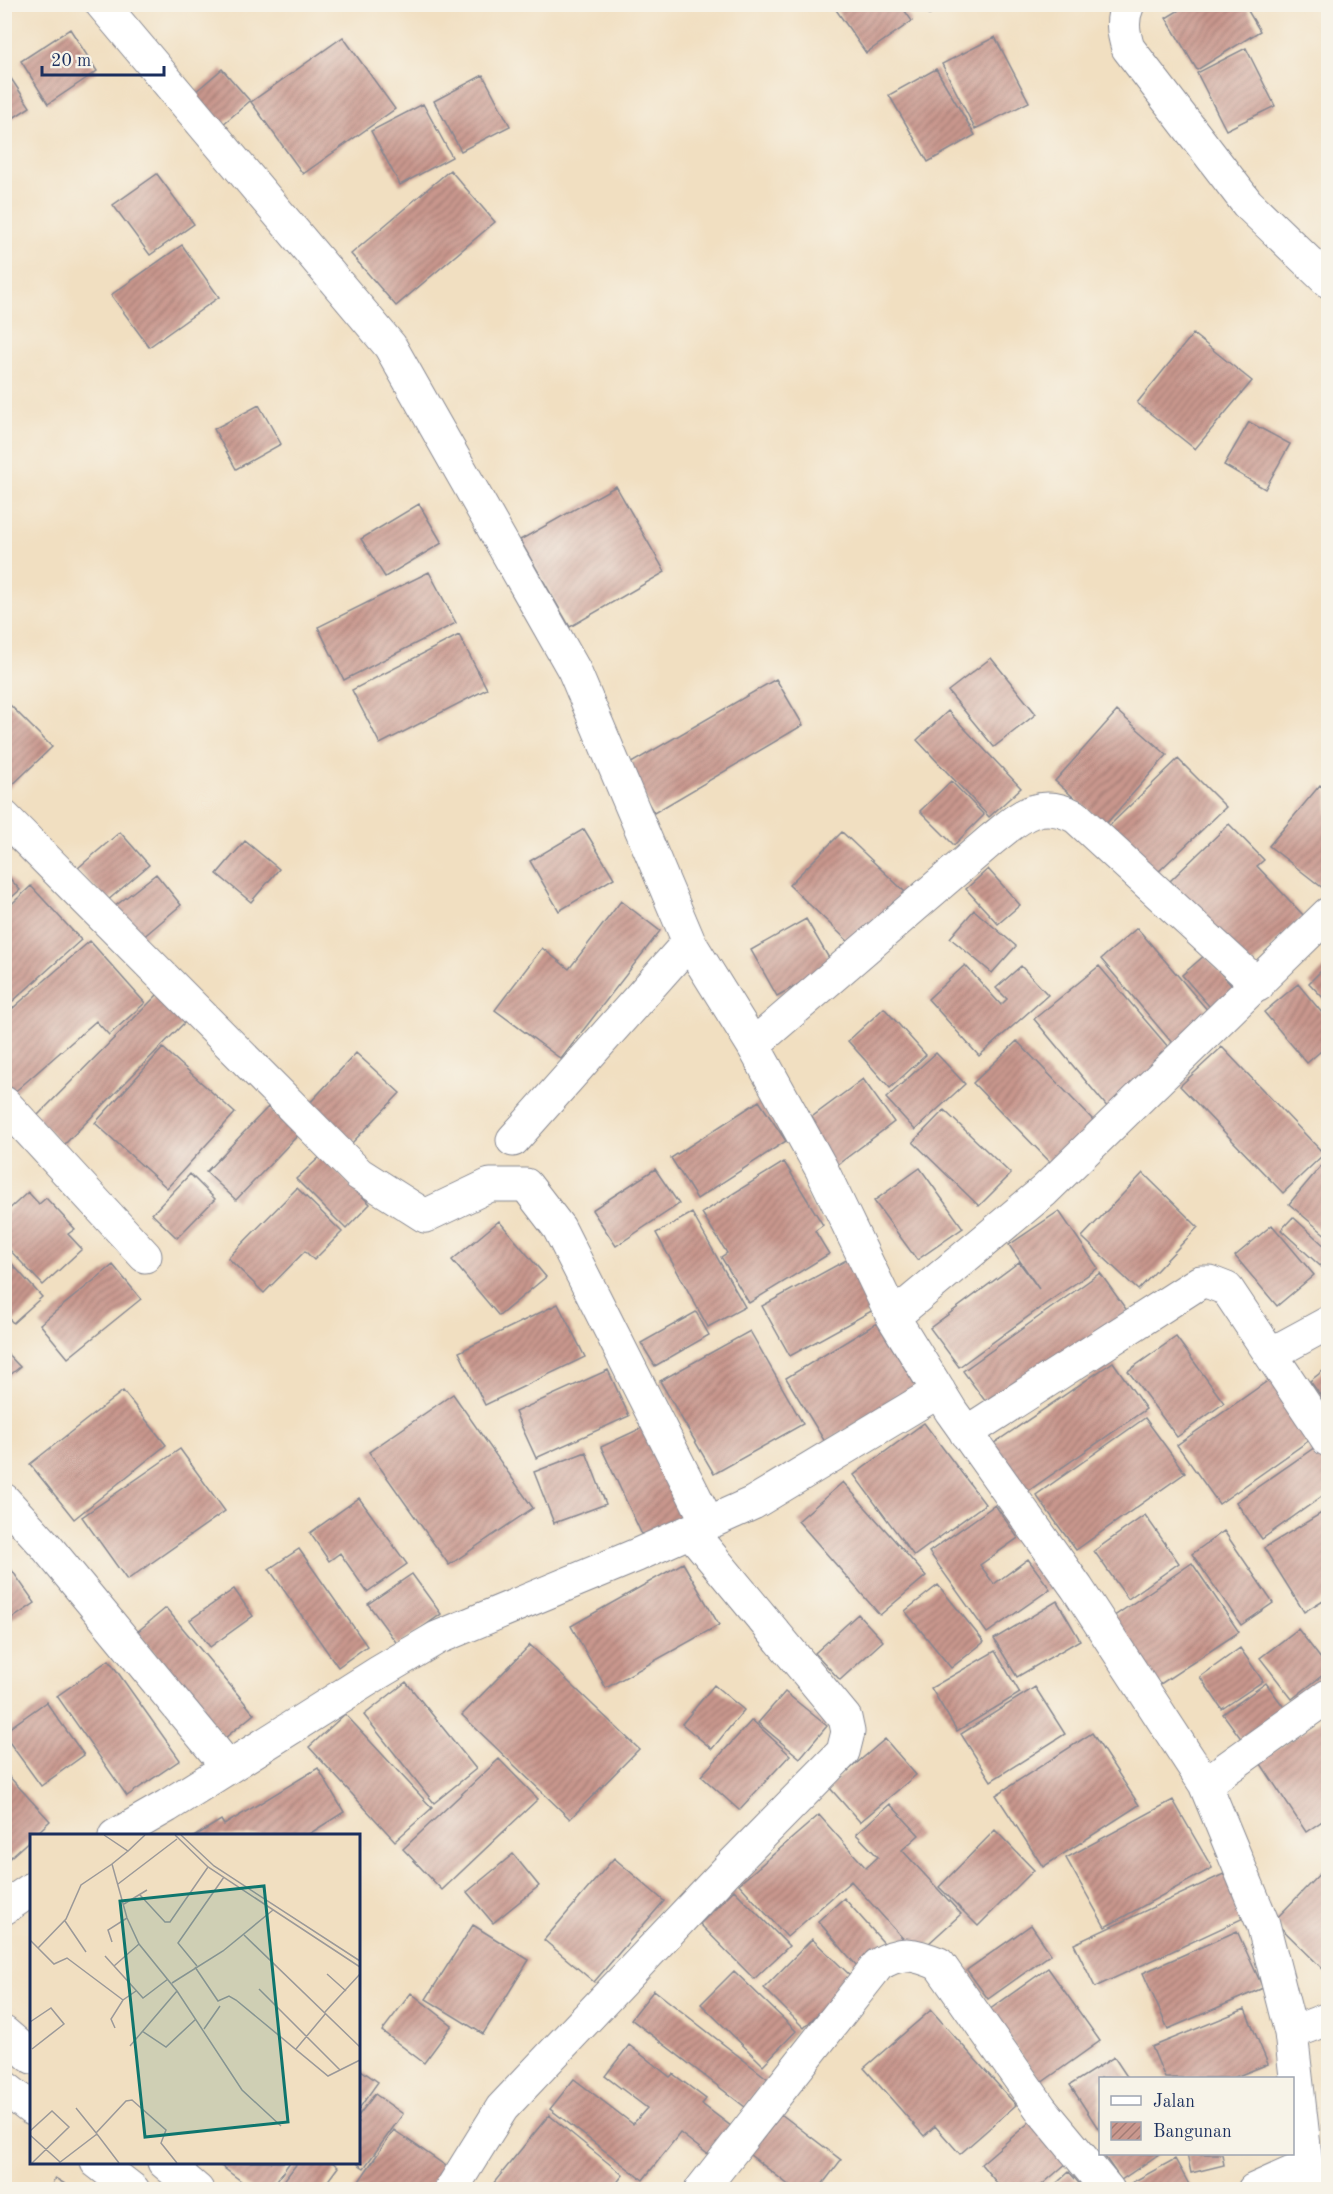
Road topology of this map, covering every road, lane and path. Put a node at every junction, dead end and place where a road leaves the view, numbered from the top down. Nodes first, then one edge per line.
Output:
1 (102, 4) edge
2 (1128, 4) edge
3 (1329, 281) edge
4 (4, 817) edge
5 (1329, 914) edge
6 (689, 942) junction
7 (1258, 985) junction
8 (753, 1045) junction
9 (4, 1103) edge
10 (513, 1140) dead end
11 (145, 1256) dead end
12 (893, 1317) junction
13 (1329, 1323) edge
14 (1271, 1354) junction
15 (939, 1391) junction
16 (966, 1433) junction
17 (1329, 1440) edge
18 (4, 1500) edge
19 (699, 1527) junction
20 (1329, 1696) edge
21 (228, 1767) junction
22 (1205, 1784) junction
23 (118, 1834) edge
24 (30, 1889) edge
25 (4, 1908) edge
26 (1329, 2019) edge
27 (1291, 2033) junction
28 (4, 2087) edge
29 (30, 2107) edge
30 (98, 2164) edge
31 (165, 2164) edge
32 (1307, 2178) edge
33 (133, 2190) edge
34 (197, 2190) edge
35 (451, 2190) edge
36 (701, 2190) edge
37 (1108, 2190) edge
38 (1254, 2190) edge

1 - 6 street
2 - 3 street
4 - 19 street
5 - 7 street
6 - 8 street
6 - 10 street
7 - 8 street
7 - 12 street
8 - 12 street
9 - 11 street
12 - 15 street
13 - 14 street
14 - 16 street
14 - 17 street
15 - 16 street
15 - 19 street
16 - 22 street
18 - 21 street
19 - 21 street
19 - 35 street
20 - 22 street
21 - 23 street
22 - 27 street
24 - 25 street
26 - 27 street
27 - 32 street
28 - 29 street
30 - 33 street
31 - 34 street
32 - 38 street
36 - 37 street

